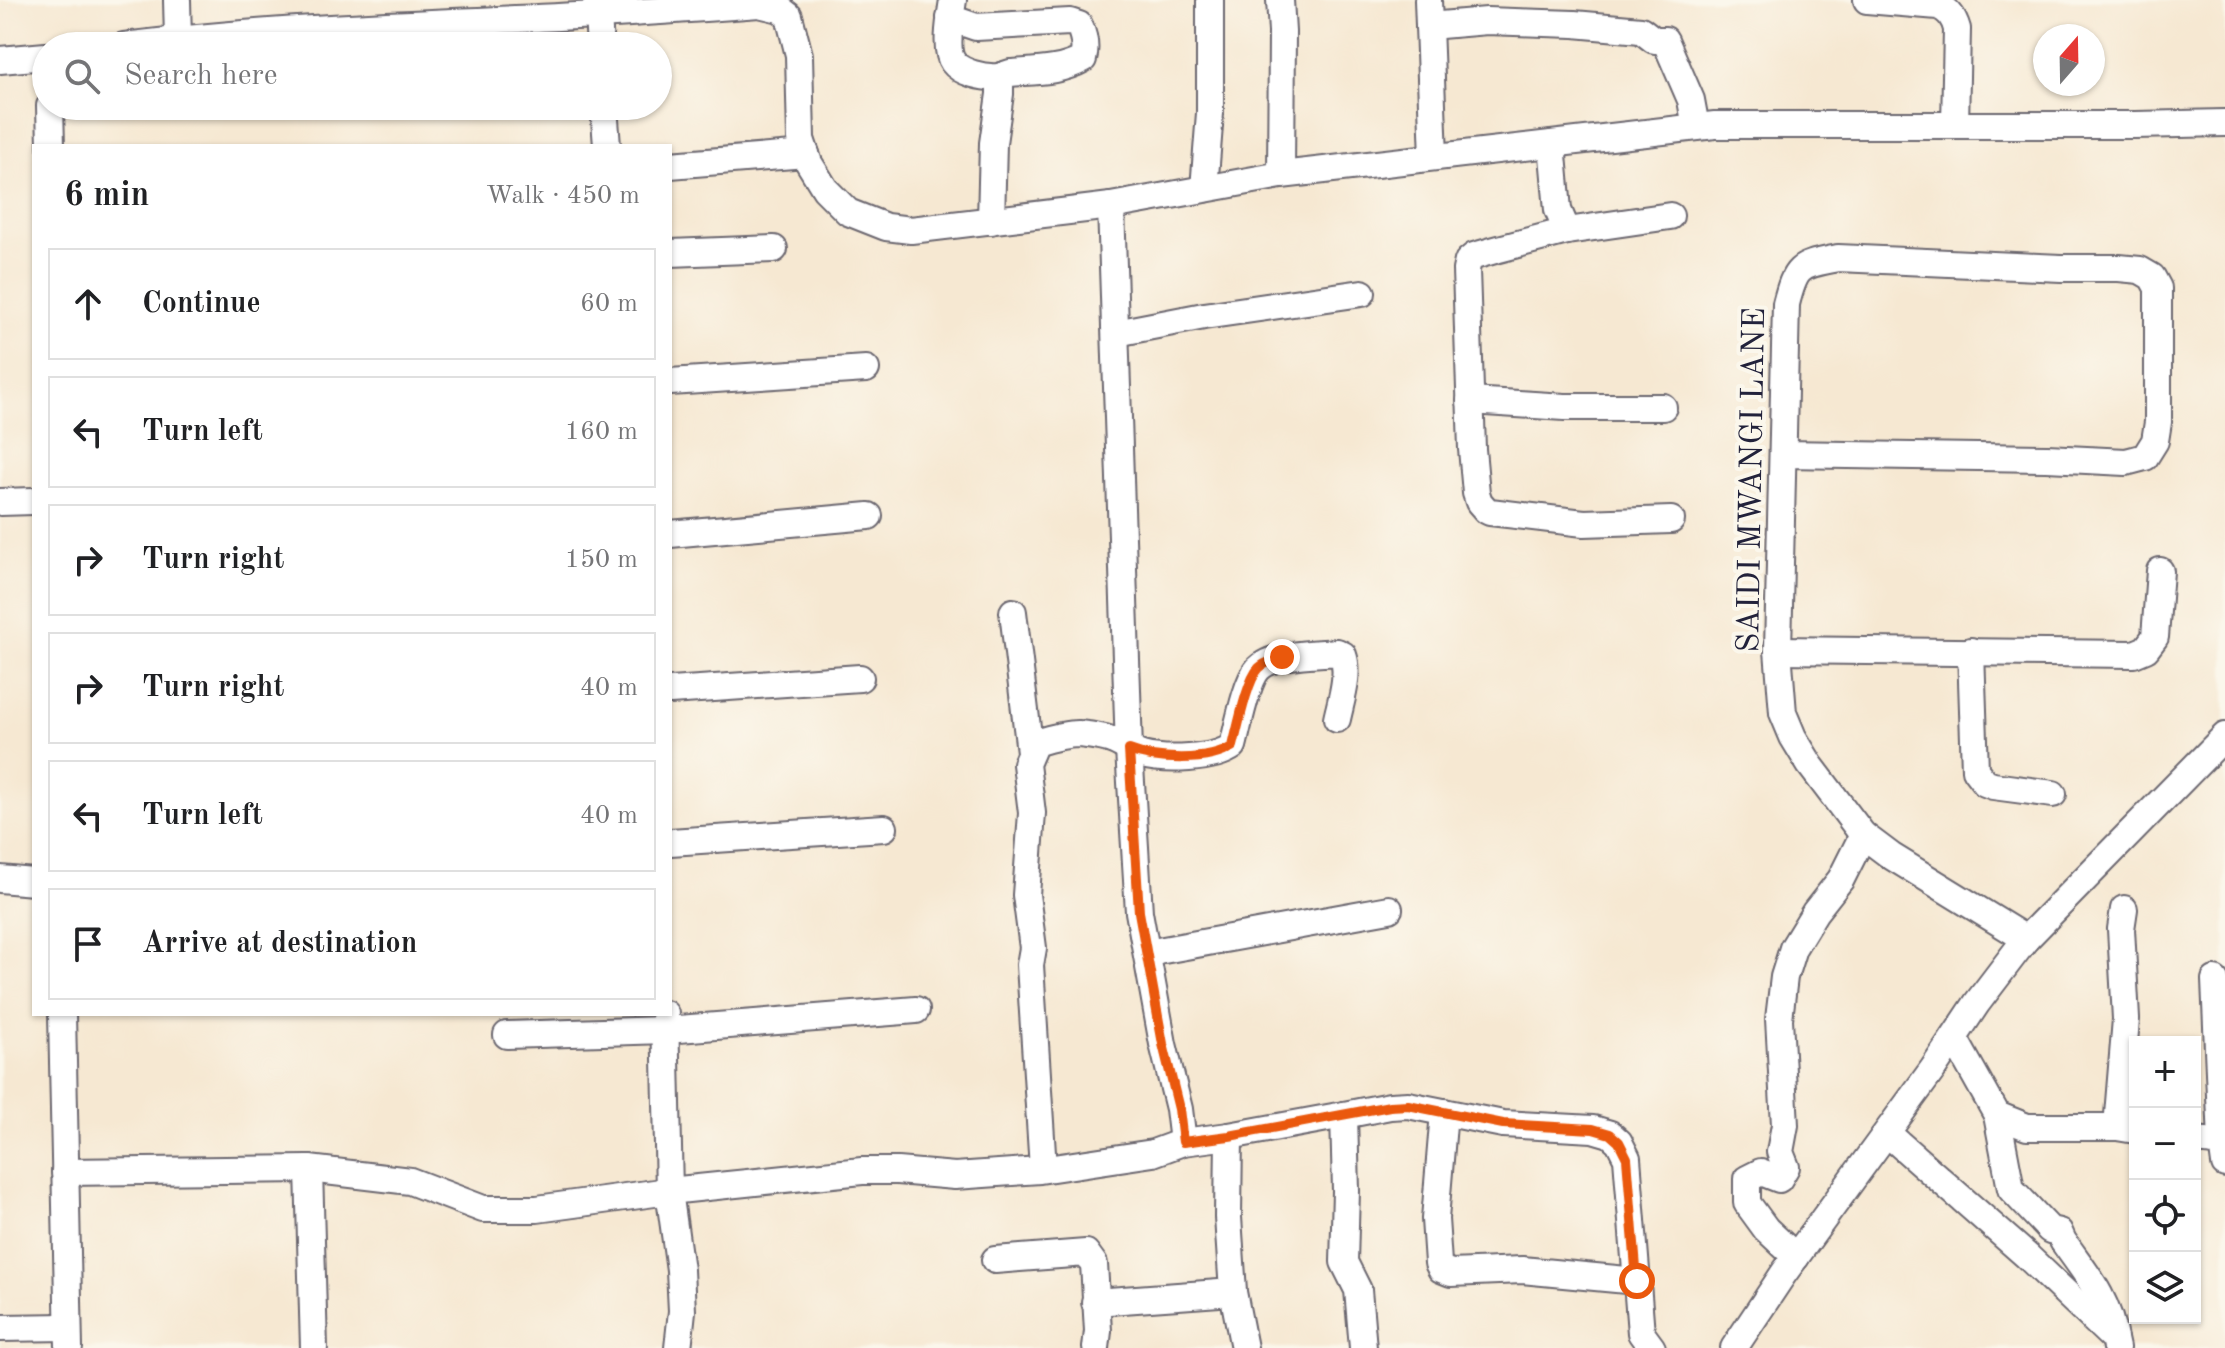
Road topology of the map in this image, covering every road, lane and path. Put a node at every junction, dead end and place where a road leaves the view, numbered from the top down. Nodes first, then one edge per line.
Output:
1 (177, 0) edge
2 (1210, 0) edge
3 (1280, 0) edge
4 (1867, 0) edge
5 (598, 8) edge
6 (791, 8) edge
7 (951, 9) edge
8 (1428, 13) edge
9 (178, 32) edge
10 (262, 32) edge
11 (599, 32) edge
12 (32, 57) edge
13 (0, 60) edge
14 (1000, 77) junction
15 (50, 120) edge
16 (605, 120) edge
17 (2225, 123) edge
18 (1955, 125) junction
19 (1696, 127) junction
20 (51, 144) edge
21 (607, 144) edge
22 (1552, 144) junction
23 (806, 154) junction
24 (1434, 157) junction
25 (672, 165) edge
26 (1281, 175) junction
27 (1204, 189) junction
28 (1111, 206) junction
29 (1670, 216) dead end
30 (991, 221) junction
31 (1567, 231) junction
32 (774, 249) dead end
33 (672, 253) edge
34 (1362, 293) dead end
35 (1116, 333) junction
36 (866, 369) dead end
37 (672, 382) edge
38 (1470, 401) junction
39 (1663, 407) dead end
40 (1783, 454) junction
41 (32, 501) edge
42 (0, 502) edge
43 (869, 516) dead end
44 (1671, 520) dead end
45 (672, 534) edge
46 (2160, 571) dead end
47 (1013, 612) dead end
48 (1778, 650) junction
49 (1971, 651) junction
50 (860, 678) dead end
51 (672, 691) edge
52 (1337, 719) dead end
53 (2225, 736) edge
54 (1129, 750) junction
55 (1030, 752) junction
56 (2053, 794) dead end
57 (884, 828) dead end
58 (1863, 835) junction
59 (672, 842) edge
60 (0, 879) edge
61 (32, 882) edge
62 (1389, 909) dead end
63 (2124, 909) dead end
64 (2026, 939) junction
65 (1147, 953) junction
66 (2215, 980) dead end
67 (916, 1010) dead end
68 (62, 1016) edge
69 (666, 1022) edge
70 (507, 1035) dead end
71 (1954, 1038) junction
72 (1444, 1112) junction
73 (1344, 1115) junction
74 (1997, 1115) junction
75 (2126, 1129) edge
76 (1887, 1133) junction
77 (1229, 1136) junction
78 (1183, 1142) junction
79 (2201, 1142) edge
80 (2224, 1150) edge
81 (309, 1169) junction
82 (1043, 1169) junction
83 (65, 1172) junction
84 (669, 1191) junction
85 (1796, 1257) junction
86 (995, 1260) dead end
87 (1637, 1281) junction
88 (1233, 1292) junction
89 (1095, 1302) junction
90 (0, 1328) edge
91 (68, 1337) edge
92 (2115, 1344) edge
93 (314, 1348) edge
94 (678, 1348) edge
95 (1096, 1348) edge
96 (1244, 1348) edge
97 (1363, 1348) edge
98 (1652, 1348) edge
99 (1734, 1348) edge

1 - 9 street
2 - 27 street
3 - 26 street
4 - 18 street
5 - 6 street
5 - 10 street
5 - 11 street
6 - 23 street
7 - 14 street
7 - 14 street
8 - 19 street
8 - 24 street
12 - 13 street
14 - 30 street
15 - 20 street
16 - 21 street
17 - 18 street
18 - 19 street
19 - 22 street
22 - 24 street
22 - 31 street
23 - 25 street
23 - 30 street
24 - 26 street
26 - 27 street
27 - 28 street
28 - 30 street
28 - 35 street
29 - 31 street
31 - 38 street
32 - 33 street
34 - 35 street
35 - 54 street
36 - 37 street
38 - 39 street
38 - 44 street
40 - 40 street, SAIDI MWANGI LANE
40 - 48 street, SAIDI MWANGI LANE
41 - 42 street
43 - 45 street
46 - 49 street
47 - 55 street
48 - 49 street
48 - 58 street, SAIDI MWANGI LANE
49 - 56 street
50 - 51 street
52 - 54 street
53 - 64 street
54 - 55 street
54 - 65 street
55 - 82 street
57 - 59 street
58 - 64 street, SAIDI MWANGI LANE
58 - 85 street
60 - 61 street
62 - 65 street
63 - 75 street
64 - 71 street
65 - 78 street
66 - 80 street
67 - 69 street
68 - 83 street
69 - 70 street
69 - 84 street
71 - 74 street
71 - 76 street
72 - 73 street
72 - 87 street
72 - 87 street
73 - 77 street
73 - 97 street
74 - 75 street
74 - 92 street
76 - 85 street
76 - 92 street
77 - 78 street
77 - 88 street
78 - 82 street
79 - 80 street
81 - 83 street
81 - 84 street
81 - 93 street
82 - 84 street
83 - 91 street
84 - 94 street
85 - 99 street
86 - 89 street
87 - 98 street
88 - 89 street
88 - 96 street
89 - 95 street
90 - 91 street

